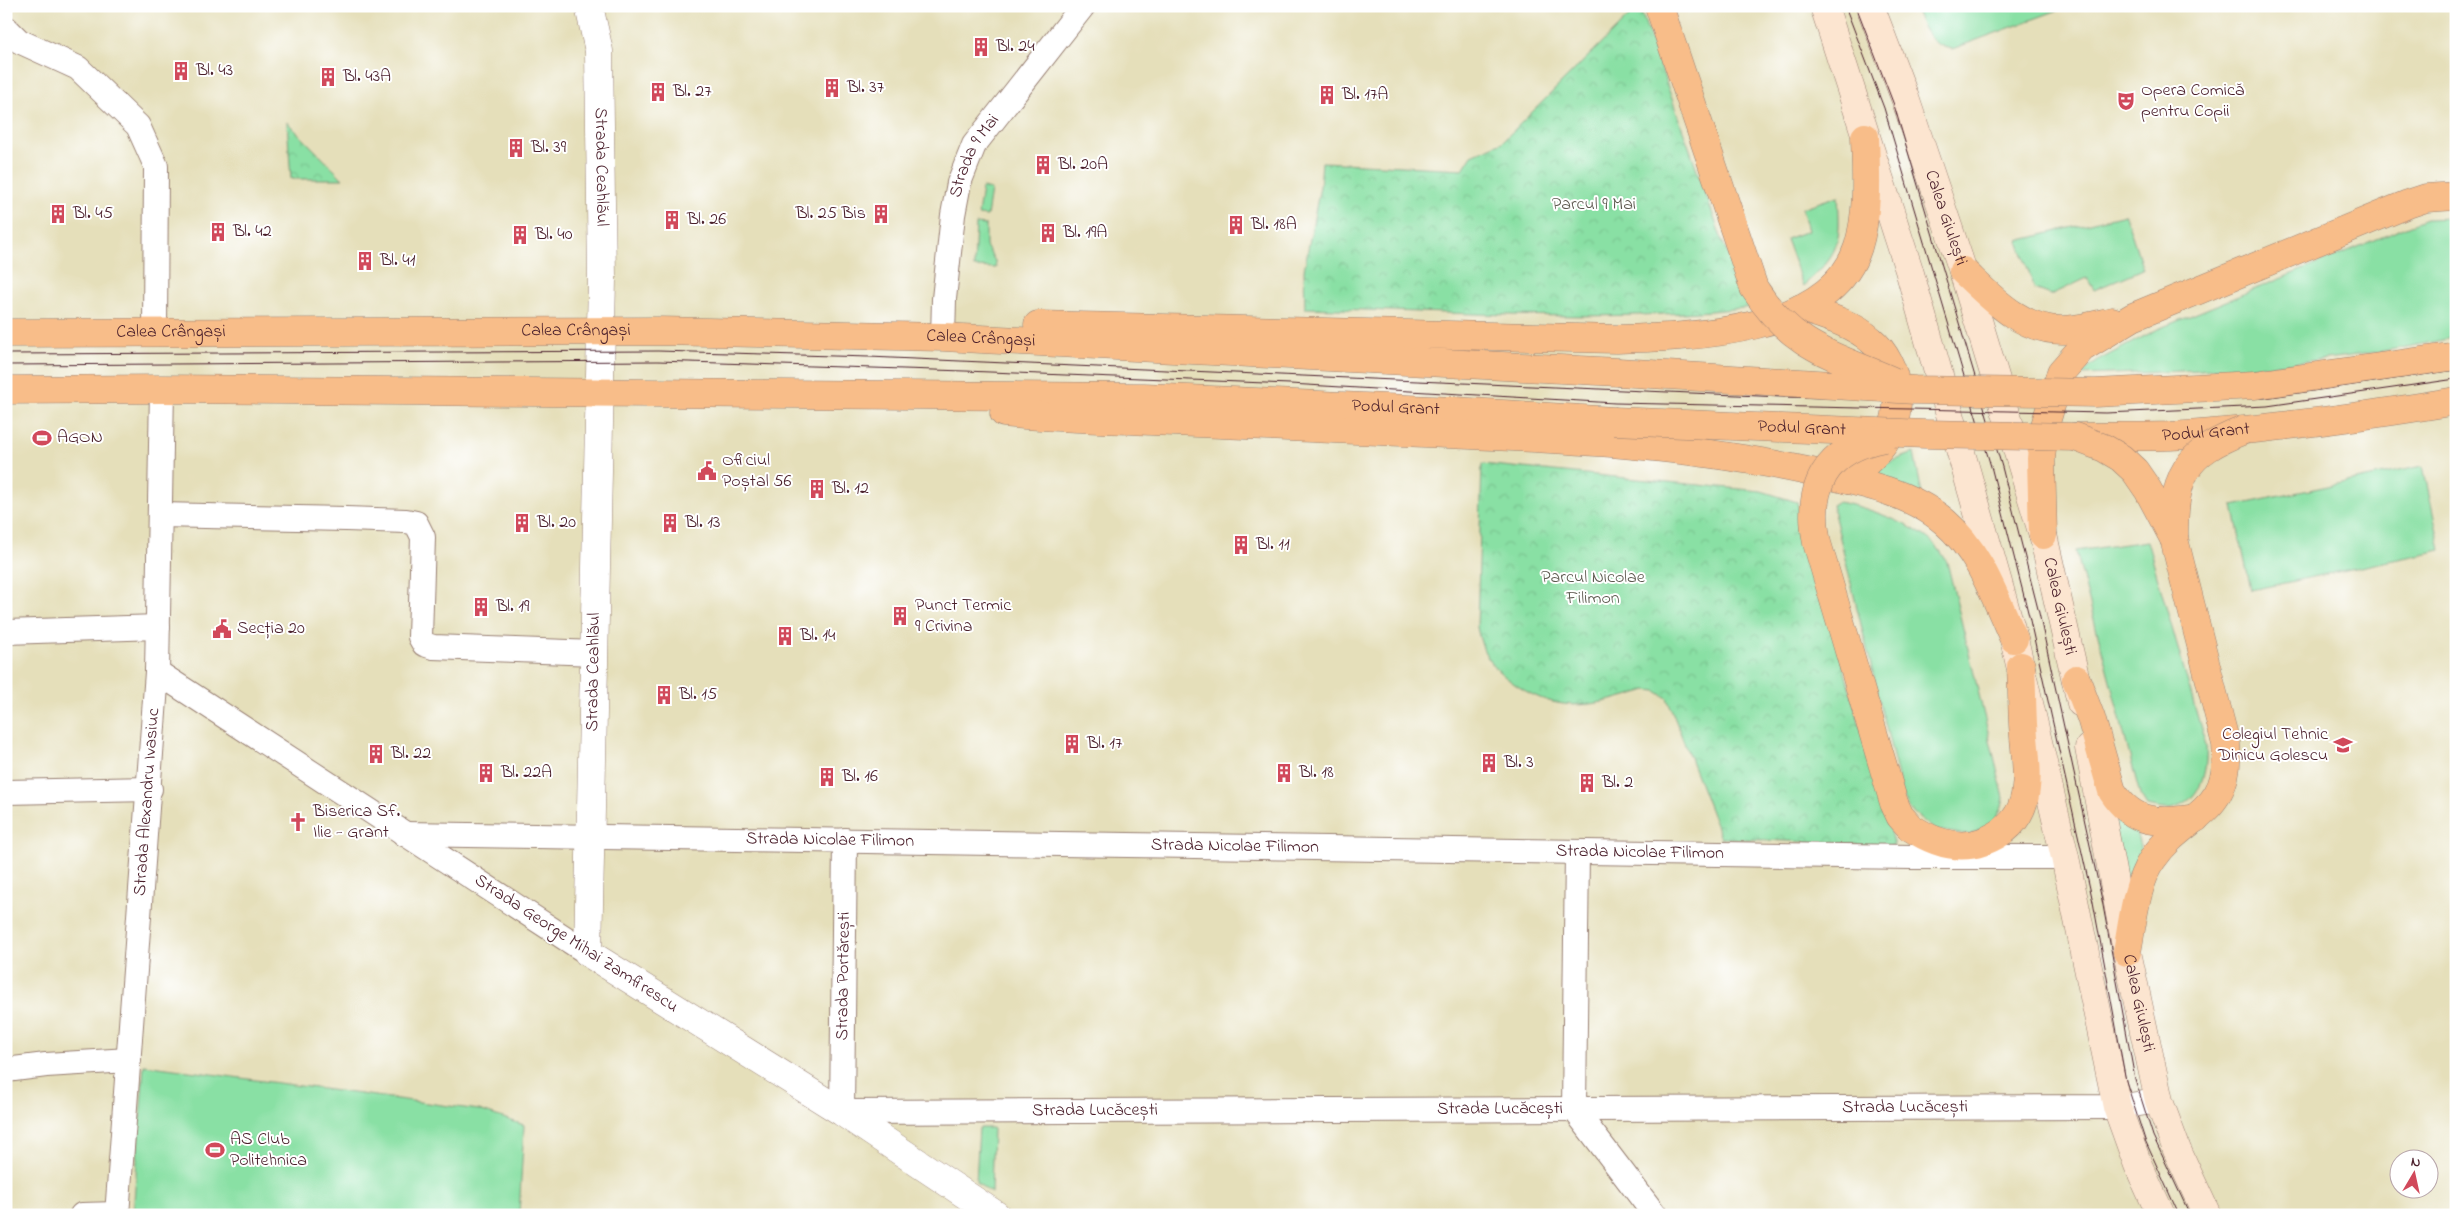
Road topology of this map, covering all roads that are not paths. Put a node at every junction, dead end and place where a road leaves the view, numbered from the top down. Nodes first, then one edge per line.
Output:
1 (589, 6) edge
2 (1083, 6) edge
3 (1659, 6) edge
4 (1824, 6) edge
5 (1870, 6) edge
6 (6, 28) edge
7 (1865, 137) junction
8 (2456, 196) edge
9 (1963, 271) junction
10 (1801, 308) junction
11 (2133, 317) junction
12 (602, 331) junction
13 (155, 332) junction
14 (6, 333) edge
15 (943, 337) junction
16 (2456, 356) edge
17 (162, 389) junction
18 (6, 390) edge
19 (1915, 390) junction
20 (601, 392) junction
21 (950, 397) junction
22 (2456, 401) edge
23 (2244, 430) junction
24 (1925, 434) junction
25 (2075, 437) junction
26 (1847, 480) junction
27 (160, 515) junction
28 (2043, 535) junction
29 (2174, 539) junction
30 (158, 627) junction
31 (6, 632) edge
32 (2014, 638) junction
33 (595, 653) junction
34 (2021, 666) junction
35 (157, 672) junction
36 (2076, 679) junction
37 (150, 789) junction
38 (6, 792) edge
39 (2196, 818) junction
40 (404, 834) junction
41 (591, 836) junction
42 (845, 840) junction
43 (1577, 852) junction
44 (2065, 857) junction
45 (588, 952) junction
46 (2127, 952) junction
47 (129, 1060) junction
48 (6, 1070) edge
49 (2159, 1101) junction
50 (2117, 1107) junction
51 (1574, 1109) junction
52 (842, 1112) junction
53 (117, 1214) edge
54 (82, 1215) edge
55 (996, 1215) edge
56 (1655, 1215) edge
57 (2161, 1215) edge
58 (2207, 1215) edge

1 - 12 street, Strada Ceahlăul
2 - 15 street, Strada 9 Mai
3 - 19 main road, bridge
4 - 7 main road
5 - 9 main road, Calea Giulești
6 - 13 street
7 - 10 main road
7 - 32 main road
8 - 11 main road
9 - 11 main road
9 - 28 main road, Calea Giulești
10 - 15 main road
10 - 26 main road
11 - 28 main road
12 - 13 main road, Calea Crângași
12 - 15 main road, Calea Crângași
12 - 20 street, Strada Ceahlăul
13 - 14 main road, Calea Crângași
15 - 19 main road, Calea Crângași, bridge
16 - 19 main road, bridge
17 - 18 main road
17 - 20 main road
17 - 27 street, Strada Alexandru Ivasiuc
20 - 21 main road
20 - 33 street, Strada Ceahlăul
21 - 24 main road, Podul Grant, bridge
21 - 26 main road
22 - 23 main road, Podul Grant
23 - 25 main road, Podul Grant, bridge
23 - 29 main road, bridge
24 - 25 main road, Podul Grant, bridge
24 - 34 main road, bridge
25 - 29 main road, bridge
26 - 32 main road
27 - 30 street, Strada Alexandru Ivasiuc
27 - 33 street
28 - 36 main road, Calea Giulești
29 - 39 main road
30 - 31 street
30 - 35 street, Strada Alexandru Ivasiuc
32 - 34 main road
33 - 41 street, Strada Ceahlăul
34 - 44 main road
35 - 37 street, Strada Alexandru Ivasiuc
35 - 40 street, Strada George Mihai Zamfirescu
36 - 39 main road
36 - 46 main road, Calea Giulești
37 - 38 street
37 - 47 street, Strada Alexandru Ivasiuc
39 - 46 main road
40 - 41 street, Strada Nicolae Filimon
40 - 45 street, Strada George Mihai Zamfirescu
41 - 42 street, Strada Nicolae Filimon
41 - 45 street, Strada Ceahlăul
42 - 43 street, Strada Nicolae Filimon
42 - 52 street, Strada Portărești
43 - 44 street, Strada Nicolae Filimon
43 - 51 street
44 - 50 main road
45 - 52 street, Strada George Mihai Zamfirescu
46 - 49 main road, Calea Giulești
47 - 48 street
47 - 53 street, Strada Alexandru Ivasiuc
49 - 50 street, Strada Lucăcești
49 - 58 main road, Calea Giulești
50 - 51 street, Strada Lucăcești
50 - 57 main road
51 - 52 street, Strada Lucăcești
51 - 56 street
52 - 55 street, Strada George Mihai Zamfirescu
53 - 54 street

